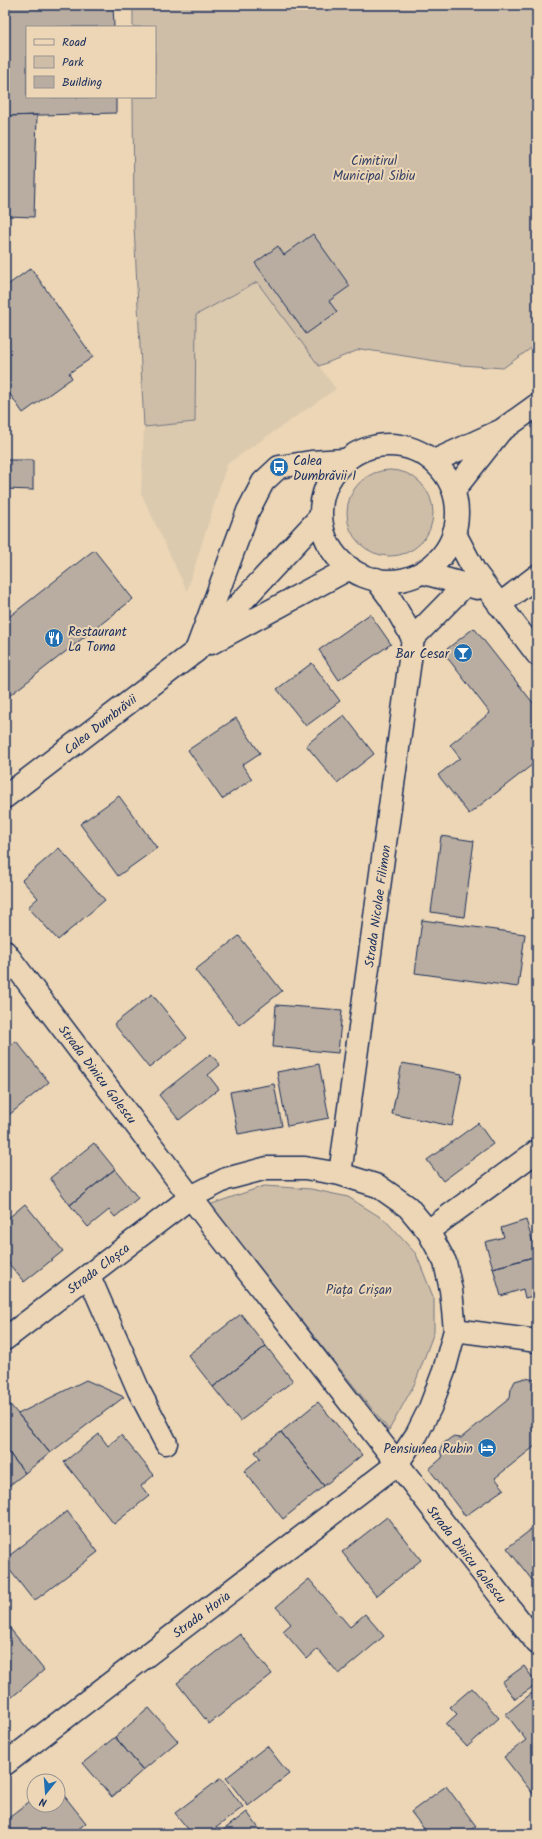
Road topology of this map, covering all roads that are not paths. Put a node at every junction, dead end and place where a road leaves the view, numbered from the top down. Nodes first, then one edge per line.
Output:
1 (537, 405) edge
2 (502, 430) junction
3 (344, 460) junction
4 (434, 461) junction
5 (454, 490) junction
6 (321, 516) junction
7 (454, 532) junction
8 (350, 568) junction
9 (424, 573) junction
10 (537, 576) edge
11 (376, 579) junction
12 (465, 585) junction
13 (494, 599) junction
14 (413, 638) junction
15 (196, 651) junction
16 (537, 654) edge
17 (5, 797) edge
18 (5, 952) edge
19 (537, 1151) edge
20 (340, 1174) junction
21 (191, 1197) junction
22 (428, 1231) junction
23 (89, 1276) junction
24 (454, 1330) junction
25 (5, 1339) edge
26 (537, 1341) edge
27 (166, 1443) dead end
28 (397, 1464) junction
29 (537, 1643) edge
30 (5, 1764) edge

1 - 2 street
2 - 4 street
2 - 5 street
3 - 4 street
3 - 6 street
3 - 15 street
4 - 5 street
5 - 7 street
6 - 8 street
6 - 15 street, Calea Dumbrăvii
7 - 9 street
7 - 13 street
8 - 11 street
8 - 15 street, Calea Dumbrăvii
9 - 11 street
9 - 12 street
10 - 13 street
11 - 14 street
12 - 13 street
12 - 14 street
13 - 16 street
14 - 20 street, Strada Nicolae Filimon
15 - 17 street, Calea Dumbrăvii
18 - 21 street, Strada Dinicu Golescu
19 - 22 street
20 - 21 street
20 - 22 street
21 - 23 street, Strada Cloșca
21 - 28 street
22 - 24 street
23 - 25 street, Strada Cloșca
23 - 27 street
24 - 26 street
24 - 28 street
28 - 29 street, Strada Dinicu Golescu
28 - 30 street, Strada Horia

